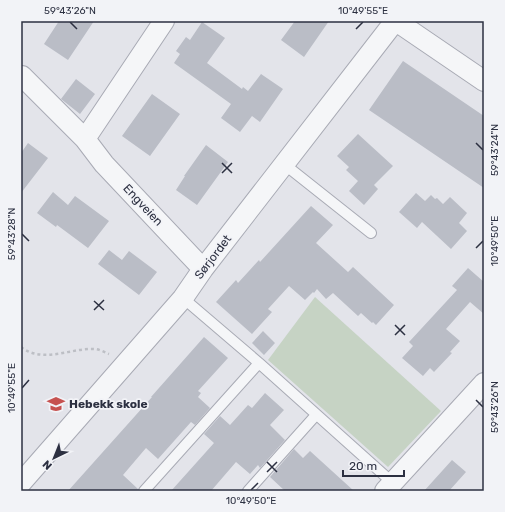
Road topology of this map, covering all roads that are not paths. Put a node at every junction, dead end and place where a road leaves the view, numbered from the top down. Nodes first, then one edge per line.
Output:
1 (164, 21) edge
2 (396, 21) edge
3 (22, 76) dead end
4 (484, 81) edge
5 (85, 138) junction
6 (284, 164) junction
7 (371, 233) dead end
8 (203, 269) junction
9 (183, 298) junction
10 (259, 363) junction
11 (484, 383) edge
12 (316, 416) junction
13 (21, 483) edge
14 (389, 487) edge
15 (144, 491) edge
16 (248, 491) edge

1 - 5 street
2 - 4 street
2 - 6 street, Sørjordet
3 - 5 street, Engveien
5 - 8 street, Engveien
6 - 7 lane
6 - 8 street, Sørjordet
8 - 9 street, Sørjordet
9 - 10 lane
9 - 13 street, Sørjordet
10 - 12 lane
10 - 15 lane
11 - 14 street
12 - 14 lane
12 - 16 lane

